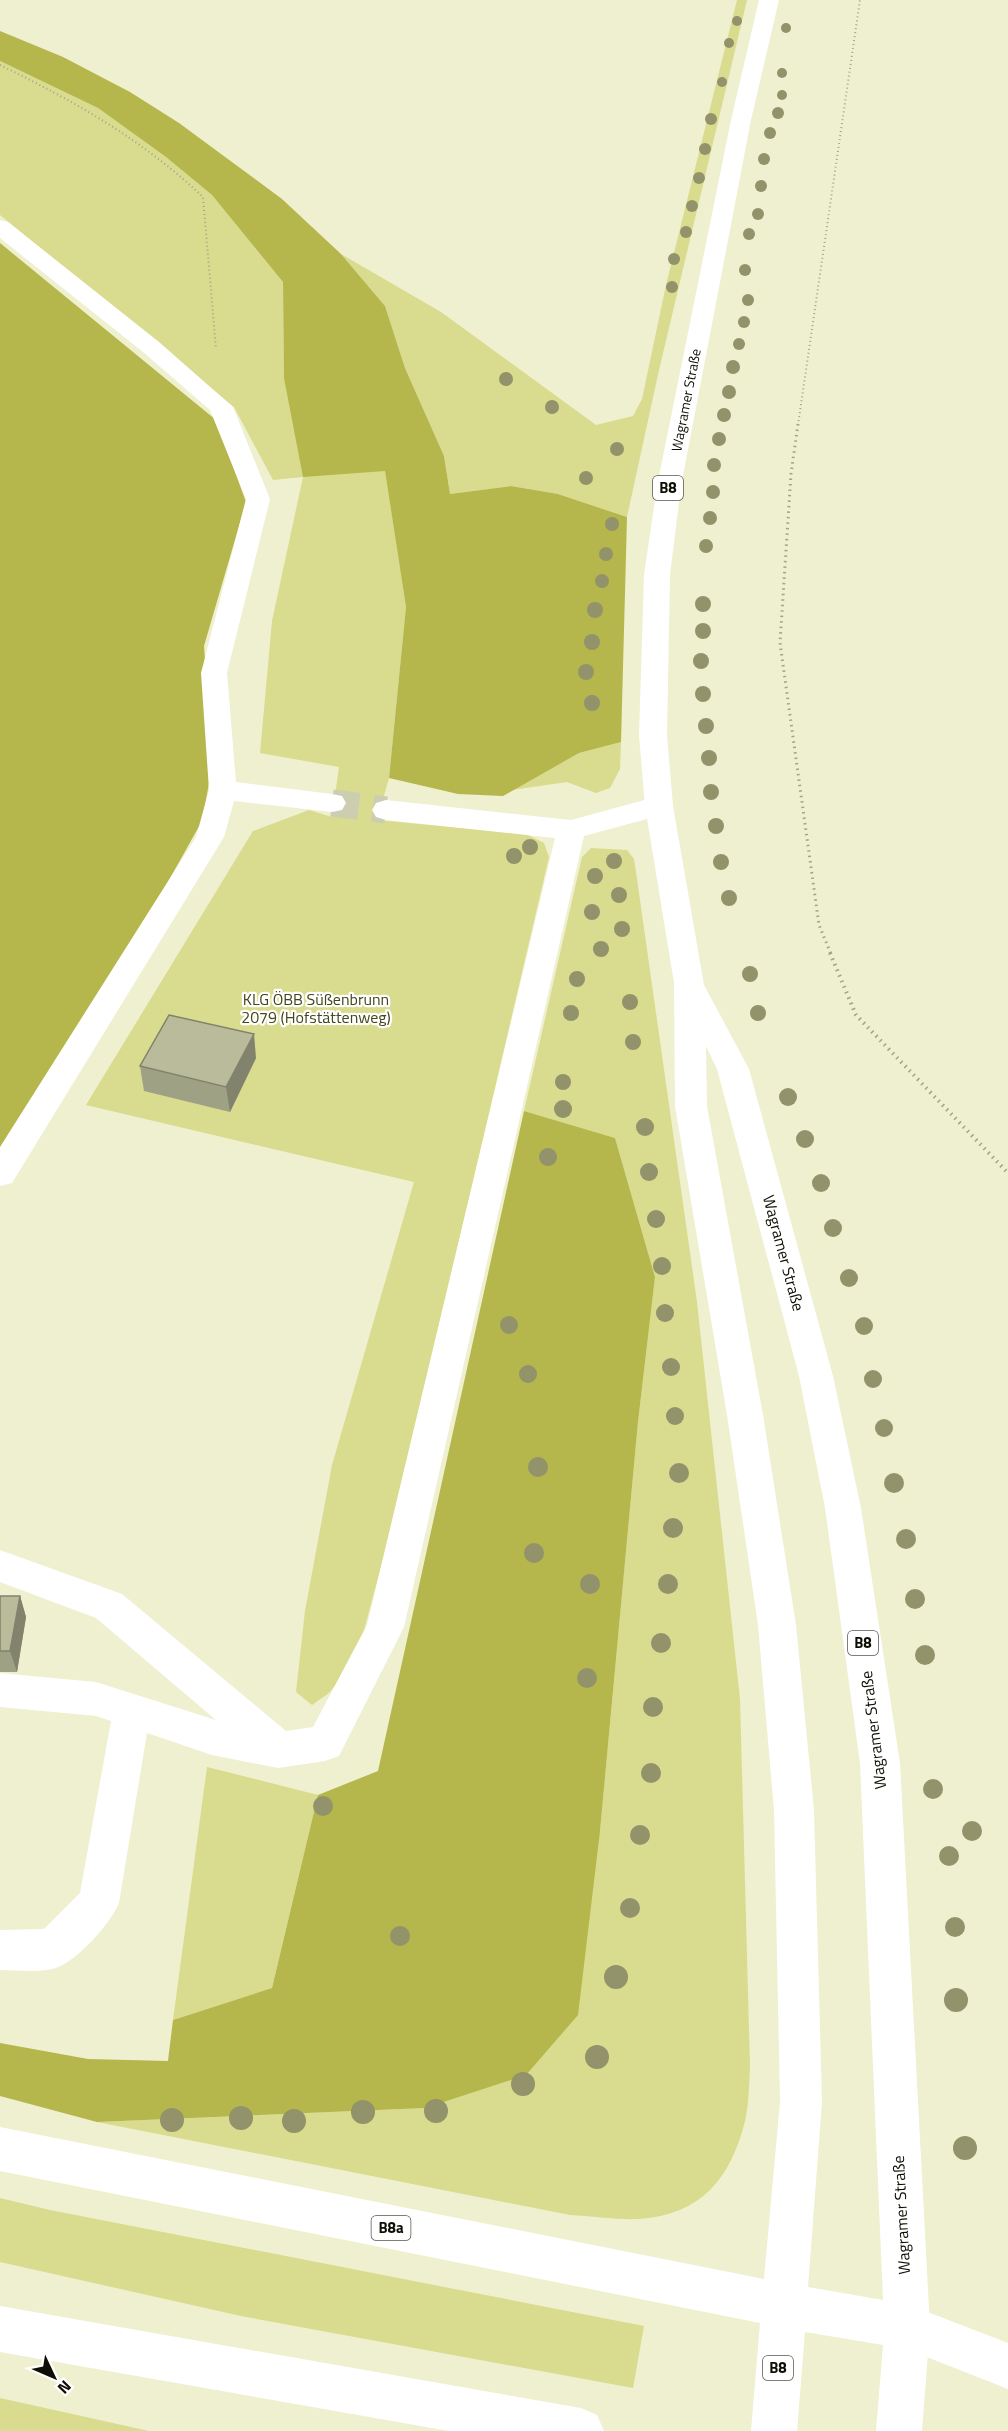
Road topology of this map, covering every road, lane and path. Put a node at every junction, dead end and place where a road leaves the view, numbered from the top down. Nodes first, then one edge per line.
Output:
1 (769, 0) edge
2 (860, 0) edge
3 (0, 65) edge
4 (0, 227) edge
5 (221, 406) junction
6 (222, 790) junction
7 (332, 803) tunnel mouth
8 (659, 806) junction
9 (386, 810) tunnel mouth
10 (571, 830) junction
11 (689, 983) junction
12 (1008, 1173) edge
13 (0, 1174) edge
14 (0, 1566) edge
15 (0, 1690) edge
16 (132, 1710) junction
17 (280, 1750) junction
18 (0, 1950) edge
19 (0, 2149) edge
20 (783, 2305) junction
21 (907, 2327) junction
22 (0, 2329) edge
23 (1008, 2366) edge
24 (493, 2422) edge
25 (581, 2431) edge
26 (774, 2431) edge
27 (899, 2431) edge

1 - 8 main road, Wagramer Straße / B8
2 - 12 path
3 - 5 path
4 - 5 main road
5 - 6 main road
6 - 7 main road
6 - 13 main road
8 - 10 main road
8 - 11 main road, Wagramer Straße / B8
9 - 10 main road
10 - 17 main road
11 - 20 main road, Wagramer Straße / B8
11 - 21 main road, Wagramer Straße / B8
14 - 17 main road
15 - 16 main road
16 - 17 main road
16 - 18 main road
19 - 20 main road, B8a
20 - 21 main road, B8a
20 - 26 main road, Wagramer Straße / B8
21 - 23 main road
21 - 27 main road, Wagramer Straße / B8
22 - 24 main road
24 - 25 main road

